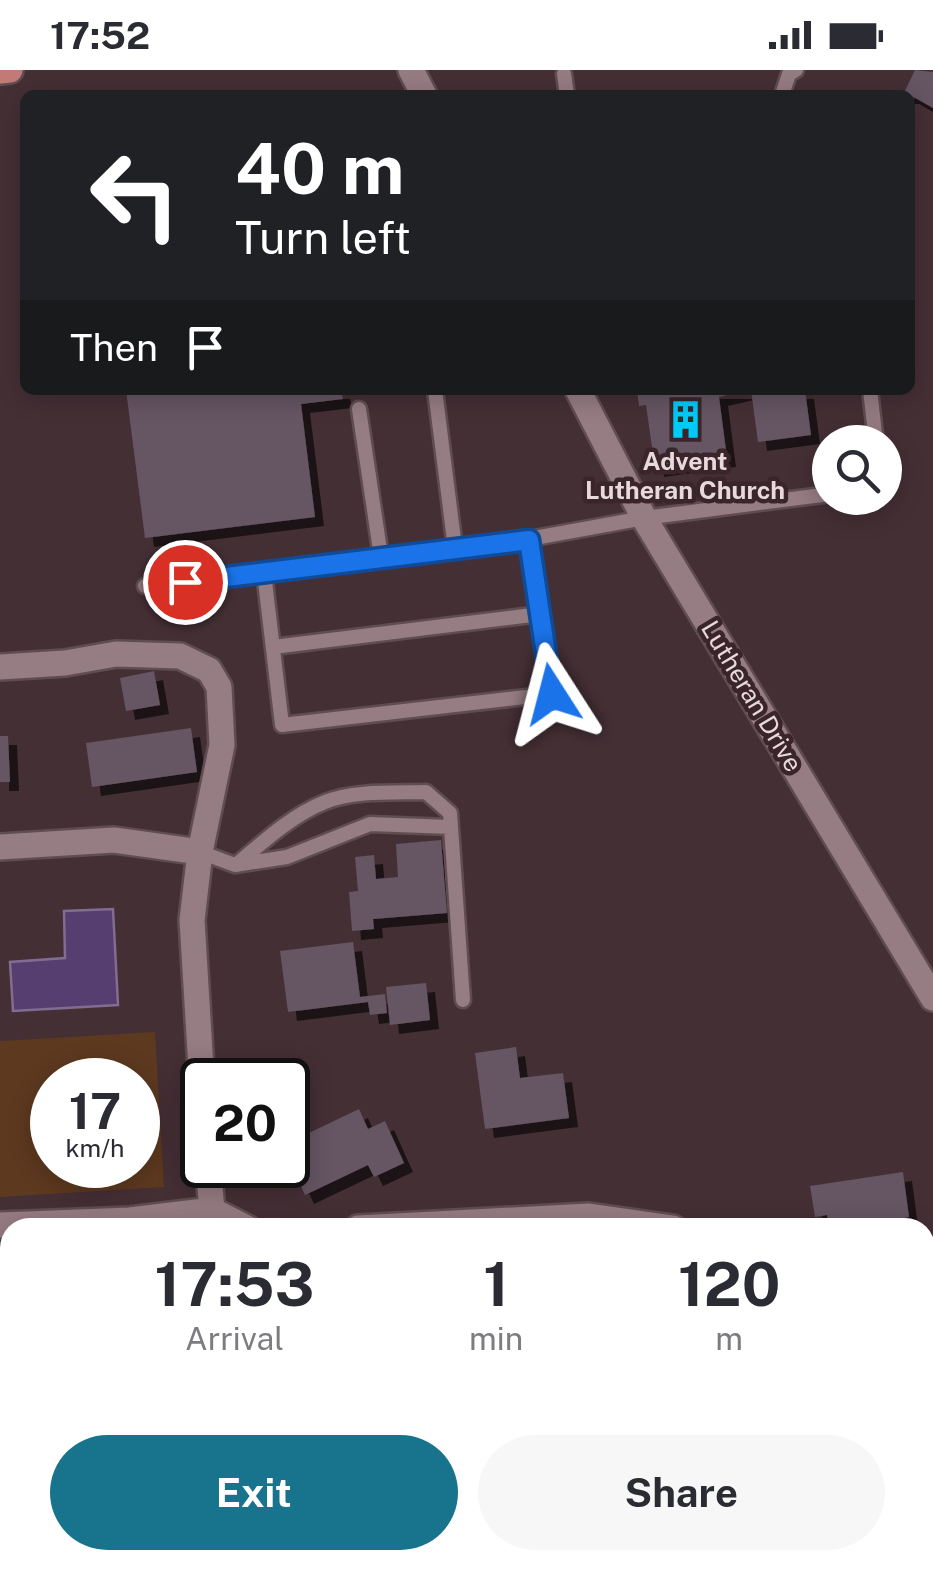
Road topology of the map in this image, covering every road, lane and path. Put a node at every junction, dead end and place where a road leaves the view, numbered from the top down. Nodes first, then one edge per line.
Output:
1 (10, 70) edge
2 (0, 71) edge
3 (564, 74) dead end
4 (566, 90) edge
5 (436, 395) edge
6 (581, 395) edge
7 (871, 395) edge
8 (360, 409) dead end
9 (874, 425) edge
10 (812, 496) edge
11 (644, 518) junction
12 (529, 540) junction
13 (455, 548) junction
14 (381, 558) junction
15 (264, 573) junction
16 (145, 586) dead end
17 (540, 614) junction
18 (273, 646) junction
19 (0, 667) edge
20 (450, 827) junction
21 (0, 848) edge
22 (200, 852) junction
23 (236, 865) junction
24 (930, 986) edge
25 (463, 1000) dead end
26 (200, 1058) edge
27 (210, 1188) edge
28 (212, 1210) junction
29 (146, 1218) edge
30 (227, 1218) edge
31 (551, 1218) edge
32 (604, 1218) edge

1 - 2 main road
3 - 4 lane
5 - 13 lane
6 - 11 street, Lutheran Drive
7 - 9 lane
8 - 14 lane
10 - 11 lane
11 - 12 lane
11 - 24 street, Lutheran Drive
12 - 13 lane
12 - 17 lane
13 - 14 lane
14 - 15 lane
15 - 16 lane
15 - 18 lane
17 - 18 lane
17 - 18 lane
19 - 22 street
20 - 23 lane
20 - 23 lane
20 - 25 lane
21 - 22 street
22 - 23 lane
22 - 26 street
27 - 28 street
28 - 29 street
28 - 30 street
31 - 32 street

